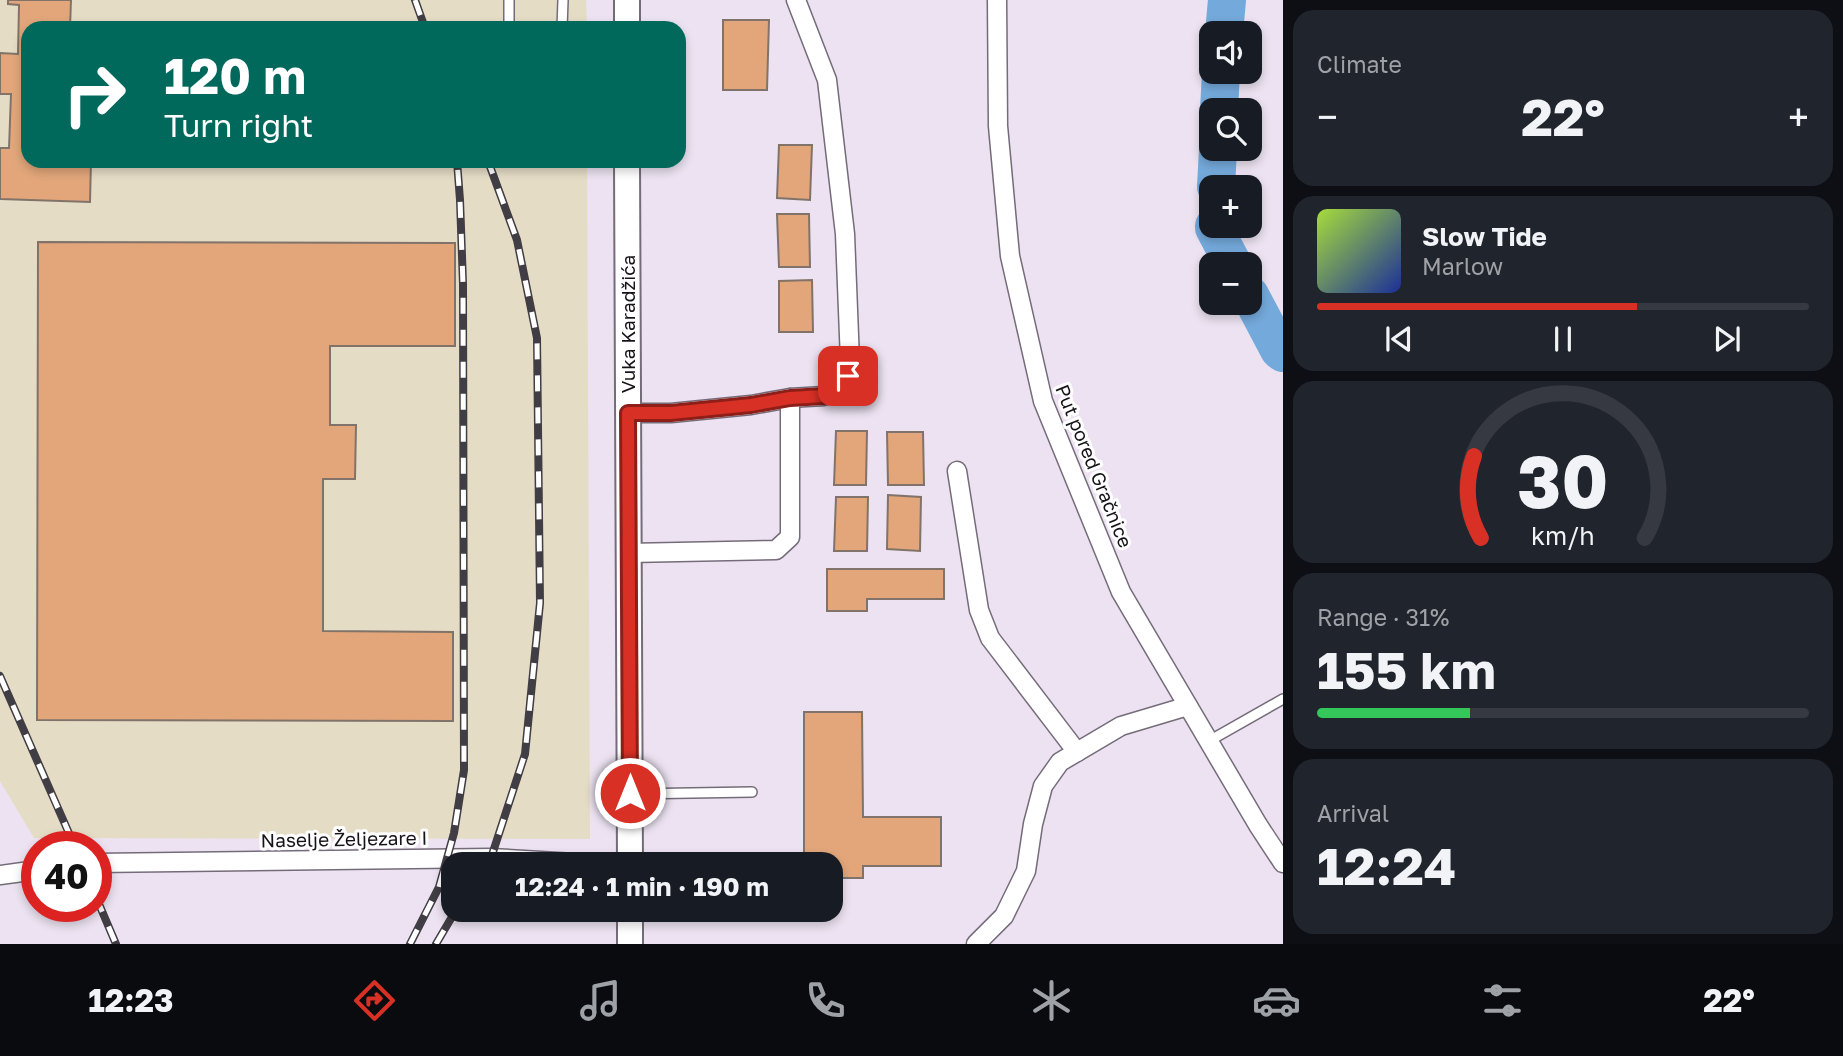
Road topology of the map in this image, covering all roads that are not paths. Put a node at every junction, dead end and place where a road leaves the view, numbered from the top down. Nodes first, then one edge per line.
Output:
1 (509, 0) edge
2 (563, 0) edge
3 (627, 0) edge
4 (796, 0) edge
5 (997, 0) edge
6 (509, 21) edge
7 (562, 21) edge
8 (627, 21) edge
9 (627, 168) edge
10 (790, 398) junction
11 (628, 413) junction
12 (957, 471) dead end
13 (629, 553) junction
14 (1283, 699) edge
15 (1188, 706) junction
16 (1209, 741) junction
17 (1077, 752) junction
18 (752, 792) dead end
19 (630, 793) junction
20 (630, 852) edge
21 (441, 859) edge
22 (112, 863) edge
23 (1283, 863) edge
24 (21, 872) edge
25 (0, 875) edge
26 (630, 922) edge
27 (630, 944) edge
28 (976, 944) edge

1 - 6 lane
2 - 7 lane
3 - 8 street
4 - 10 street
5 - 15 street, Put pored Gračnice
9 - 11 street, Vuka Karadžića
10 - 11 street
10 - 13 street
11 - 13 street, Vuka Karadžića
12 - 17 street
13 - 19 street, Vuka Karadžića
14 - 16 lane
15 - 16 street, Put pored Gračnice
15 - 17 street
16 - 23 street, Put pored Gračnice
17 - 28 street
18 - 19 lane
19 - 20 street, Vuka Karadžića
21 - 22 street, Naselje Željezare I
24 - 25 street
26 - 27 street

